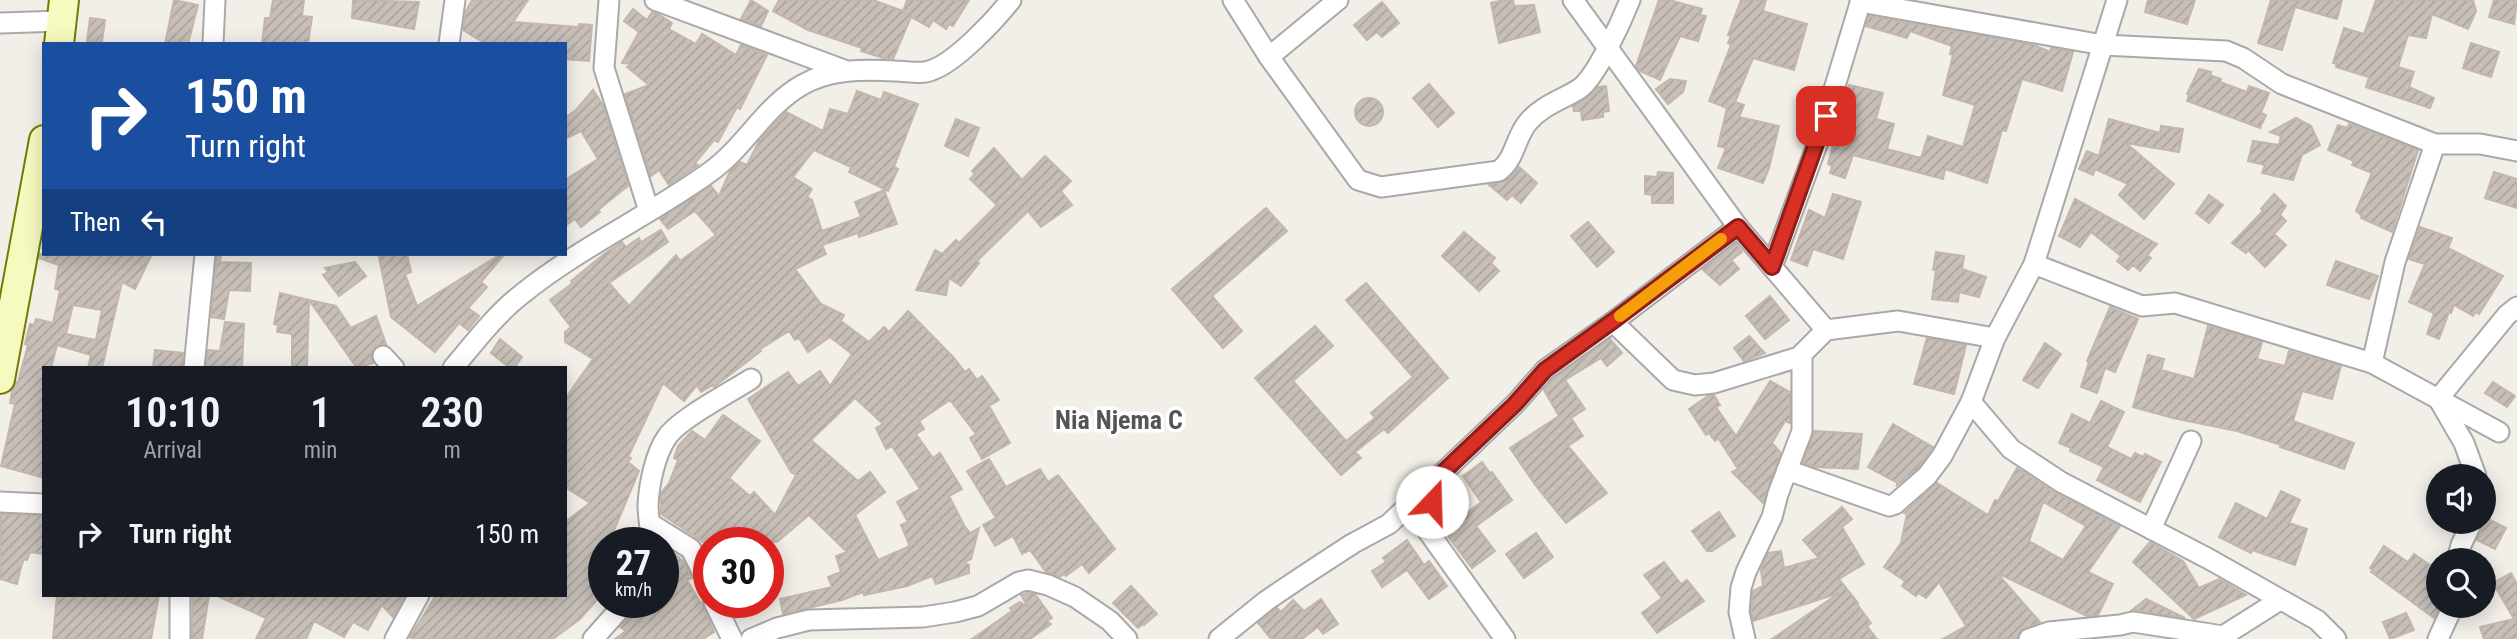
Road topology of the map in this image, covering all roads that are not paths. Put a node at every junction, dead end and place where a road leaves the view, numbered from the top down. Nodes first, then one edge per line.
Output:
1 (215, 0) edge
2 (455, 0) edge
3 (610, 0) edge
4 (655, 0) edge
5 (1011, 0) edge
6 (1233, 0) edge
7 (1338, 0) edge
8 (1573, 0) edge
9 (1630, 0) edge
10 (2117, 0) edge
11 (1861, 1) edge
12 (61, 22) edge
13 (0, 23) edge
14 (213, 42) edge
15 (449, 42) edge
16 (2103, 45) junction
17 (1608, 47) junction
18 (1269, 57) junction
19 (847, 71) junction
20 (2435, 144) junction
21 (2517, 151) edge
22 (42, 152) edge
23 (649, 211) junction
24 (1738, 227) junction
25 (205, 256) edge
26 (2034, 264) junction
27 (1772, 267) junction
28 (2517, 307) edge
29 (1613, 321) junction
30 (1826, 330) junction
31 (1995, 338) junction
32 (1802, 355) junction
33 (2372, 363) junction
34 (194, 366) edge
35 (455, 366) edge
36 (0, 379) edge
37 (751, 379) dead end
38 (2438, 399) junction
39 (1970, 402) junction
40 (2499, 432) dead end
41 (2191, 441) dead end
42 (2472, 464) edge
43 (1787, 470) junction
44 (1436, 479) junction
45 (0, 502) edge
46 (42, 503) edge
47 (1388, 524) junction
48 (651, 527) edge
49 (2151, 529) junction
50 (1427, 530) junction
51 (180, 597) edge
52 (418, 597) edge
53 (2280, 600) junction
54 (612, 618) edge
55 (722, 618) edge
56 (2448, 618) edge
57 (180, 639) edge
58 (394, 639) edge
59 (593, 639) edge
60 (732, 639) edge
61 (751, 639) edge
62 (1127, 639) edge
63 (1219, 639) edge
64 (1505, 639) edge
65 (1745, 639) edge
66 (2029, 639) edge
67 (2336, 639) edge
68 (2438, 639) edge

1 - 14 street
2 - 15 street
3 - 23 street
4 - 19 street
5 - 19 street
6 - 18 street
7 - 18 street
8 - 17 street
9 - 17 street
10 - 16 street
11 - 16 street
11 - 27 street
12 - 13 street
16 - 20 street
16 - 26 street
17 - 18 street
17 - 24 street
19 - 23 street
20 - 21 street
20 - 33 street
22 - 36 main road
23 - 35 street
24 - 27 street
24 - 29 street
25 - 34 street
26 - 31 street
26 - 33 street
27 - 30 street
28 - 38 street
29 - 32 street
29 - 44 street
30 - 31 street
30 - 32 street
31 - 39 street
32 - 43 street
33 - 38 street
37 - 48 street
38 - 40 street
38 - 42 street
39 - 43 street
39 - 49 street
41 - 49 street
43 - 65 street
44 - 47 street
44 - 50 street
45 - 46 street
47 - 50 street
47 - 63 street
49 - 53 street
50 - 64 street
51 - 57 street
52 - 58 street
53 - 66 street
53 - 67 street
54 - 59 street
55 - 60 street
56 - 68 street
61 - 62 street

